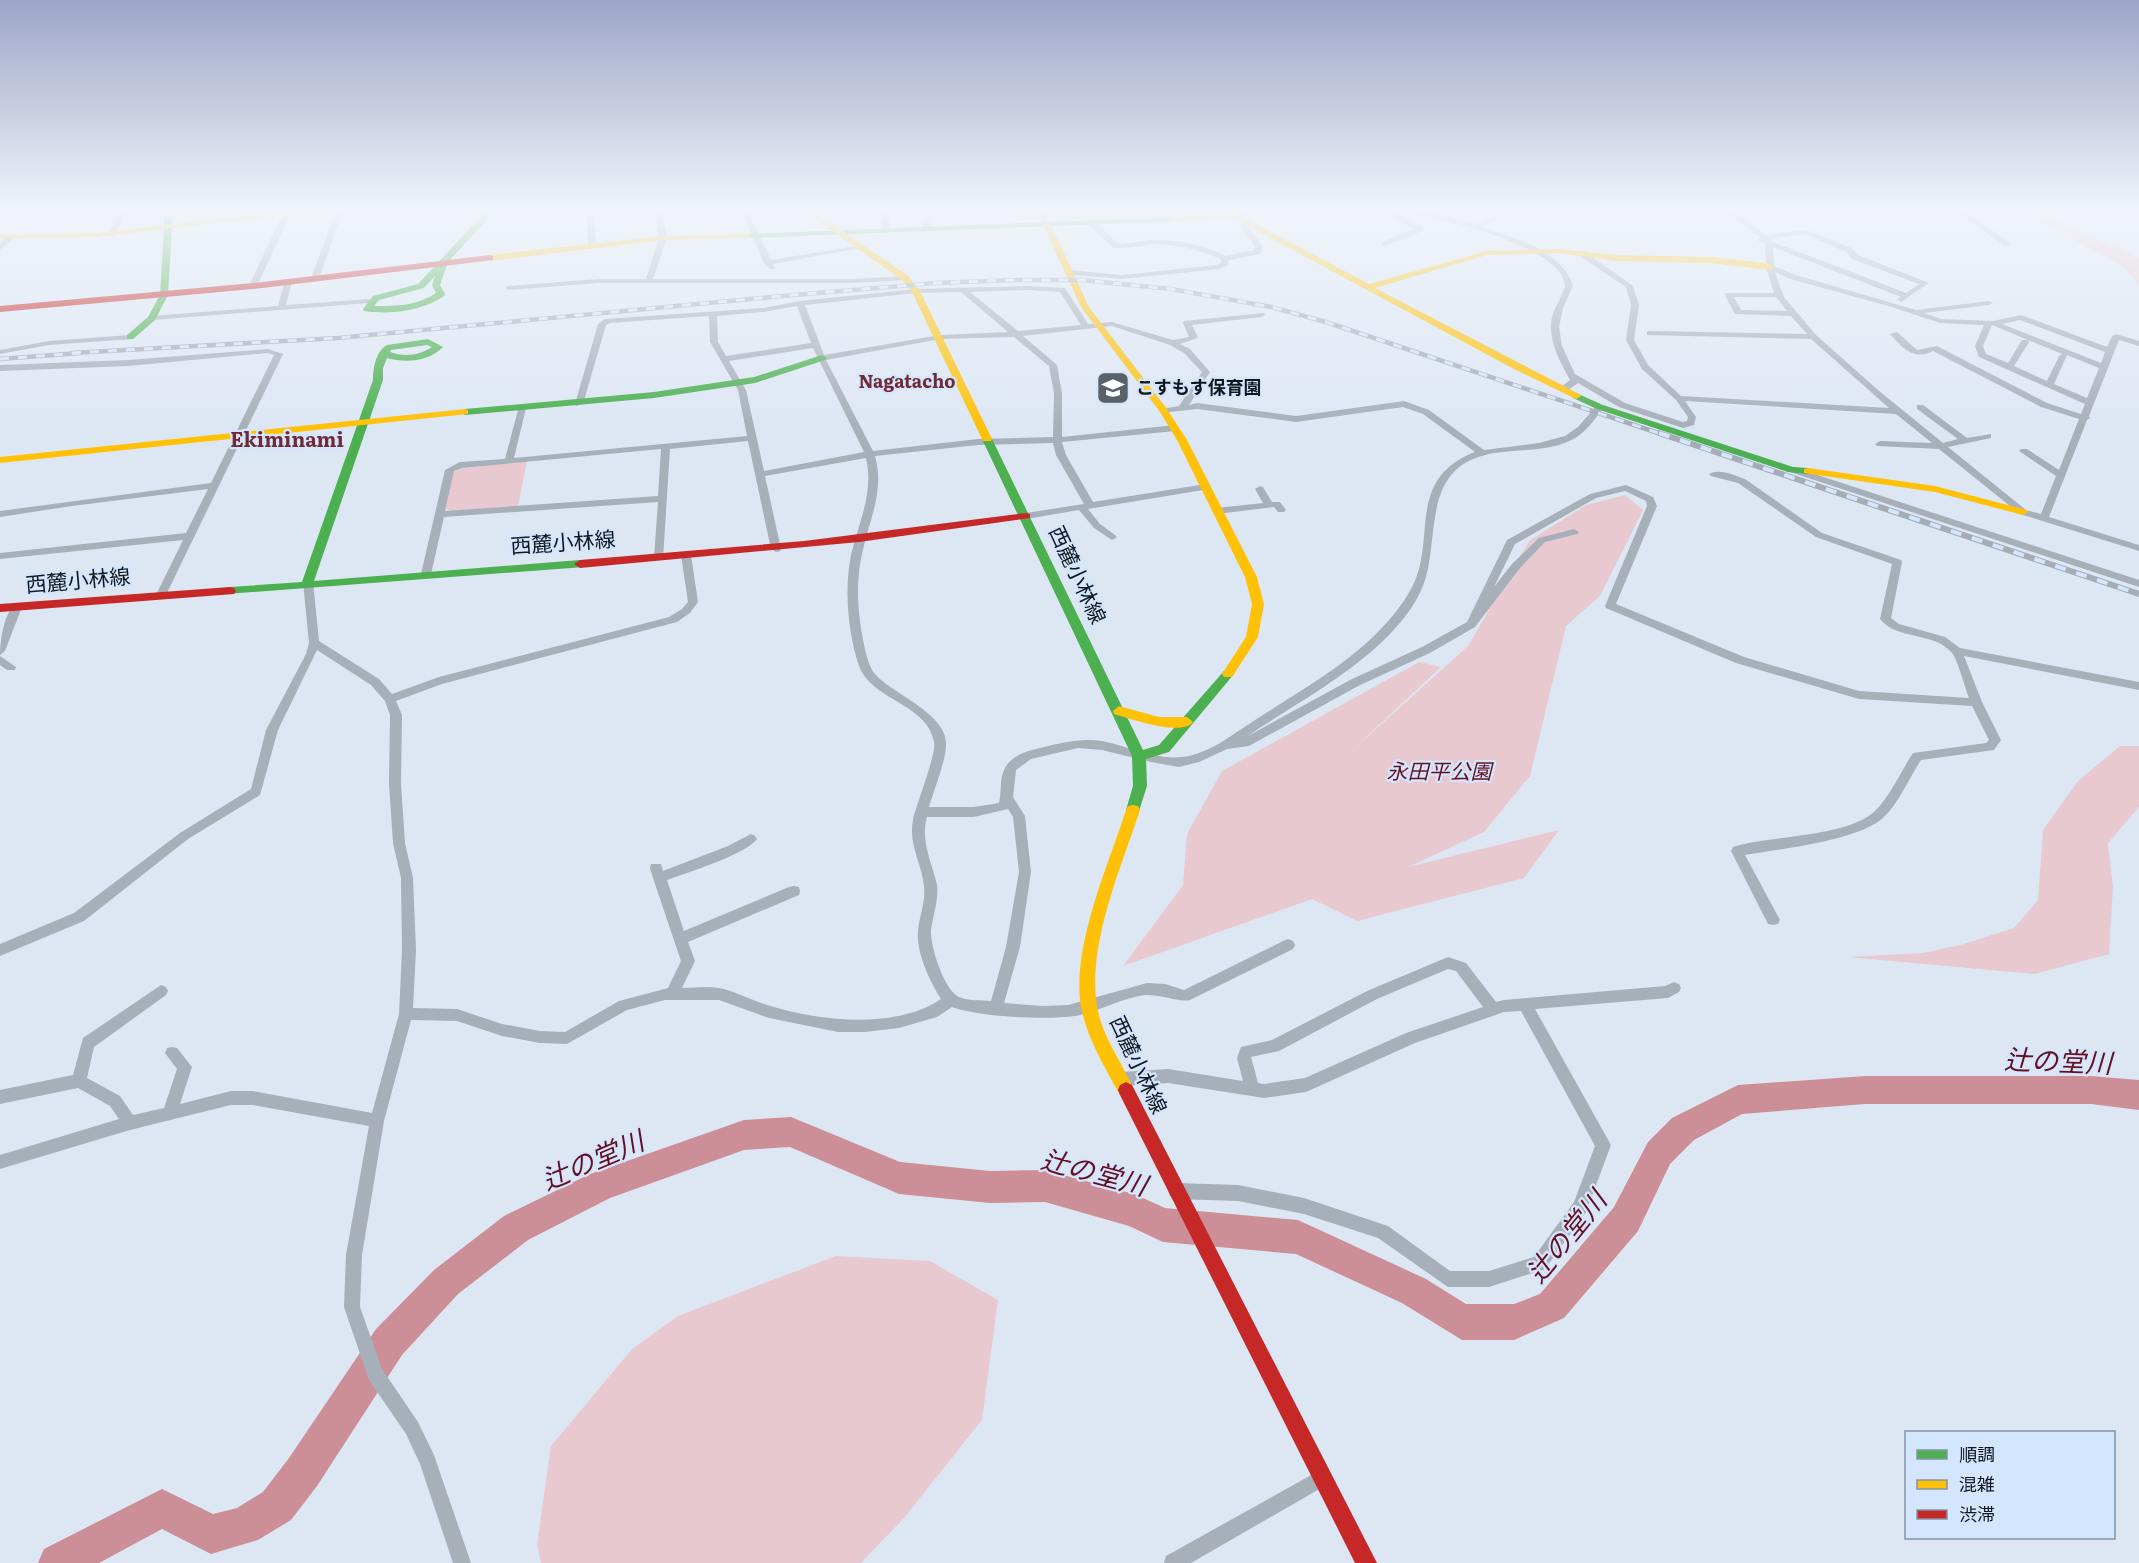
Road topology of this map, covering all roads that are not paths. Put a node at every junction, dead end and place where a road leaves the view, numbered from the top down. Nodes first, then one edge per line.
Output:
1 (165, 282) edge
2 (256, 282) edge
3 (288, 282) joint
4 (425, 282) edge
5 (437, 282) edge
6 (615, 282) edge
7 (908, 282) edge
8 (1072, 282) edge
9 (1358, 282) edge
10 (1384, 282) edge
11 (1567, 282) edge
12 (1623, 282) edge
13 (1775, 282) edge
14 (1811, 282) edge
15 (1871, 282) edge
16 (1919, 282) edge
17 (254, 286) junction
18 (1368, 287) junction
19 (509, 288) dead end
20 (962, 289) junction
21 (916, 291) junction
22 (164, 295) junction
23 (1779, 295) junction
24 (1906, 296) junction
25 (369, 301) junction
26 (800, 303) junction
27 (1989, 303) dead end
28 (1895, 304) junction
29 (281, 308) junction
30 (0, 309) edge
31 (1914, 311) junction
32 (713, 313) junction
33 (1795, 314) junction
34 (1261, 315) dead end
35 (152, 318) junction
36 (1991, 322) junction
37 (1092, 326) junction
38 (1650, 333) dead end
39 (1894, 333) dead end
40 (1017, 334) junction
41 (130, 337) joint
42 (940, 337) junction
43 (1813, 337) junction
44 (2025, 342) dead end
45 (2137, 342) edge
46 (1173, 343) junction
47 (816, 345) junction
48 (2109, 351) junction
49 (0, 352) edge
50 (385, 354) junction
51 (410, 356) junction
52 (2063, 356) dead end
53 (822, 358) junction
54 (724, 359) junction
55 (2103, 367) junction
56 (0, 368) edge
57 (2009, 368) junction
58 (1572, 376) junction
59 (378, 380) junction
60 (738, 383) junction
61 (2050, 383) junction
62 (1564, 389) junction
63 (1679, 399) junction
64 (2090, 403) junction
65 (579, 404) junction
66 (1183, 407) junction
67 (1600, 407) junction
68 (522, 408) junction
69 (1920, 408) dead end
70 (1164, 411) junction
71 (1897, 411) junction
72 (2086, 418) junction
73 (362, 421) junction
74 (1175, 428) junction
75 (239, 435) junction
76 (1988, 436) dead end
77 (753, 438) junction
78 (1057, 440) junction
79 (1966, 441) junction
80 (989, 442) junction
81 (1880, 444) dead end
82 (666, 446) junction
83 (1940, 446) junction
84 (2024, 451) dead end
85 (1481, 452) junction
86 (870, 454) junction
87 (0, 460) edge
88 (509, 461) junction
89 (1792, 470) junction
90 (762, 474) junction
91 (1714, 474) dead end
92 (2062, 476) junction
93 (213, 486) junction
94 (1206, 486) junction
95 (1260, 489) dead end
96 (662, 499) junction
97 (1269, 505) junction
98 (1085, 506) junction
99 (1281, 510) dead end
100 (1217, 511) junction
101 (2023, 512) junction
102 (0, 514) edge
103 (440, 514) junction
104 (1026, 516) junction
105 (2044, 518) junction
106 (1574, 532) dead end
107 (189, 536) junction
108 (1112, 537) dead end
109 (860, 541) junction
110 (2139, 548) edge
111 (776, 549) junction
112 (686, 555) junction
113 (0, 556) edge
114 (659, 557) junction
115 (426, 574) junction
116 (308, 582) junction
117 (2139, 584) edge
118 (160, 595) junction
119 (17, 607) junction
120 (0, 608) edge
121 (1471, 624) junction
122 (314, 643) junction
123 (0, 651) edge
124 (1957, 651) junction
125 (0, 660) edge
126 (11, 667) dead end
127 (2139, 686) edge
128 (390, 699) junction
129 (1976, 702) junction
130 (1119, 711) junction
131 (1187, 722) junction
132 (1223, 745) junction
133 (1139, 756) junction
134 (1008, 800) junction
135 (923, 812) junction
136 (751, 839) dead end
137 (794, 891) dead end
138 (1773, 920) dead end
139 (680, 939) junction
140 (1288, 945) dead end
141 (0, 950) edge
142 (1674, 988) dead end
143 (161, 991) dead end
144 (672, 994) junction
145 (951, 1000) junction
146 (1525, 1004) junction
147 (996, 1007) junction
148 (1089, 1007) junction
149 (1494, 1010) junction
150 (406, 1014) junction
151 (172, 1053) dead end
152 (1120, 1079) junction
153 (79, 1082) junction
154 (1252, 1089) junction
155 (0, 1097) edge
156 (170, 1113) junction
157 (377, 1121) junction
158 (130, 1123) junction
159 (0, 1162) edge
160 (1176, 1192) junction
161 (1322, 1478) junction
162 (462, 1563) edge
163 (1173, 1563) edge
164 (1366, 1563) edge

1 - 22 main road
2 - 17 street
3 - 17 main road
3 - 29 street
4 - 25 main road
5 - 25 main road
6 - 19 street
7 - 21 main road
8 - 37 main road
9 - 18 main road
10 - 18 main road
11 - 58 street
12 - 63 street
13 - 23 street
14 - 28 street
15 - 24 street
16 - 24 street
17 - 22 main road
18 - 62 main road
20 - 21 street
20 - 37 street
20 - 40 street
21 - 26 street
21 - 42 main road
22 - 30 main road
22 - 35 main road
23 - 33 street
23 - 33 street
24 - 28 street
25 - 29 street
26 - 32 street
26 - 47 street
27 - 31 street
28 - 31 street
29 - 35 street
31 - 36 street
32 - 54 street
32 - 65 street
33 - 43 street
34 - 46 street
35 - 41 main road
36 - 48 street
36 - 55 street
36 - 57 street
37 - 40 street
37 - 46 street
37 - 70 main road
38 - 43 street
39 - 72 street
40 - 42 street
40 - 78 street
41 - 49 street
42 - 53 street
42 - 80 main road
43 - 71 street
44 - 57 street
45 - 48 street
46 - 66 street
47 - 53 street
47 - 54 street
48 - 55 street
50 - 51 main road
50 - 51 main road
50 - 59 main road
51 - 59 main road
52 - 61 street
53 - 60 main road
53 - 86 street
54 - 60 street
55 - 64 street
56 - 75 street
57 - 61 street
58 - 62 street
58 - 63 street
59 - 73 main road
60 - 65 main road
60 - 77 street
61 - 64 street
62 - 67 main road
63 - 71 street
64 - 72 street
65 - 68 main road
66 - 70 street
66 - 85 street
67 - 85 street
67 - 89 main road
68 - 73 main road
68 - 88 street
69 - 79 street
70 - 74 main road
71 - 83 street
72 - 92 street
73 - 75 main road
73 - 116 main road
74 - 78 street
74 - 94 main road
75 - 87 main road
75 - 93 street
76 - 79 street
77 - 82 street
77 - 90 street
78 - 80 street
78 - 98 street
79 - 83 street
80 - 86 street
80 - 104 main road
81 - 83 street
82 - 88 street
82 - 96 street
83 - 101 street
84 - 92 street
85 - 132 street
86 - 90 street
86 - 109 street
88 - 103 street
89 - 101 main road
89 - 117 street
90 - 111 street
91 - 124 street
92 - 105 street
93 - 102 street
93 - 107 street
94 - 98 street
94 - 100 main road
95 - 97 street
96 - 103 street
96 - 114 street
97 - 99 street
97 - 100 street
98 - 104 street
98 - 108 street
100 - 131 main road
101 - 105 street
103 - 115 street
104 - 109 main road, 西麓小林線
104 - 130 main road, 西麓小林線
105 - 110 street
106 - 121 street
107 - 113 street
107 - 118 street
109 - 111 main road, 西麓小林線
109 - 135 street
111 - 112 main road, 西麓小林線
112 - 114 main road, 西麓小林線
112 - 128 street
114 - 115 main road, 西麓小林線
115 - 116 main road, 西麓小林線
116 - 118 main road, 西麓小林線
116 - 122 street
118 - 119 main road, 西麓小林線
119 - 120 main road, 西麓小林線
119 - 123 street
121 - 129 street
121 - 132 street
122 - 128 street
122 - 141 street
124 - 127 street
124 - 129 street
125 - 126 street
128 - 150 street
129 - 138 street
130 - 131 main road
130 - 133 main road, 西麓小林線
131 - 133 main road
132 - 133 street
133 - 134 street
133 - 148 main road, 西麓小林線
134 - 135 street
134 - 147 street
135 - 145 street
136 - 139 street
137 - 139 street
139 - 144 street
140 - 148 street
142 - 146 street
143 - 153 street
144 - 145 street
144 - 150 street
145 - 147 street
146 - 149 street
146 - 160 street
147 - 148 street
148 - 152 main road, 西麓小林線
149 - 154 street
149 - 154 street
150 - 157 street
151 - 156 street
152 - 154 street
152 - 160 main road, 西麓小林線
153 - 155 street
153 - 158 street
156 - 157 street
156 - 158 street
157 - 162 street
158 - 159 street
160 - 161 main road, 西麓小林線
161 - 163 street
161 - 164 main road, 西麓小林線

